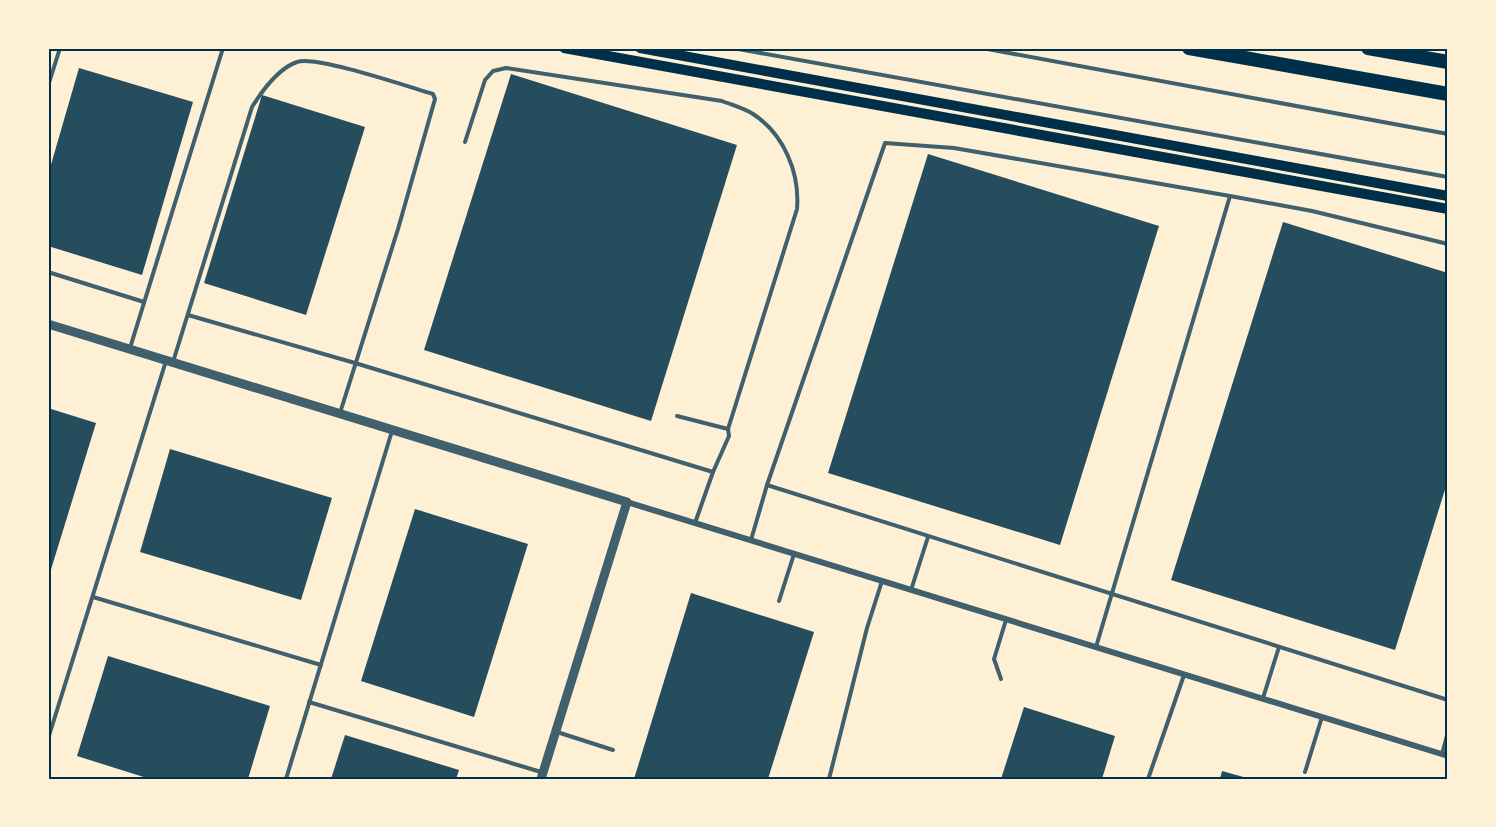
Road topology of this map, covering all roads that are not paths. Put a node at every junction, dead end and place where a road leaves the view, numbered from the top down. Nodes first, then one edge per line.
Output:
1 (60, 48) edge
2 (223, 48) edge
3 (564, 48) edge
4 (640, 48) edge
5 (733, 48) edge
6 (982, 48) edge
7 (1189, 48) edge
8 (1368, 48) edge
9 (1386, 50) edge
10 (1448, 62) edge
11 (48, 86) edge
12 (1448, 94) edge
13 (1448, 134) edge
14 (465, 142) dead end
15 (1448, 177) edge
16 (1230, 196) junction
17 (1448, 196) edge
18 (1448, 209) edge
19 (1448, 244) edge
20 (48, 272) edge
21 (144, 302) junction
22 (188, 315) junction
23 (48, 324) edge
24 (129, 349) junction
25 (170, 361) junction
26 (355, 363) junction
27 (339, 414) junction
28 (677, 416) dead end
29 (728, 429) junction
30 (393, 430) junction
31 (713, 472) junction
32 (767, 485) junction
33 (627, 502) junction
34 (695, 523) junction
35 (928, 537) junction
36 (751, 540) junction
37 (794, 554) junction
38 (882, 581) junction
39 (911, 590) junction
40 (1112, 595) junction
41 (93, 597) junction
42 (779, 601) dead end
43 (1006, 620) junction
44 (1096, 647) junction
45 (1279, 647) junction
46 (321, 665) junction
47 (1184, 675) junction
48 (1001, 679) dead end
49 (1263, 699) junction
50 (1448, 700) edge
51 (309, 702) junction
52 (1322, 717) junction
53 (556, 732) junction
54 (1448, 732) edge
55 (48, 739) edge
56 (613, 750) dead end
57 (1445, 755) edge
58 (1305, 772) dead end
59 (542, 776) edge
60 (286, 779) edge
61 (829, 779) edge
62 (1148, 779) edge

1 - 11 lane
2 - 21 lane
3 - 18 main road
4 - 17 main road
5 - 15 lane
6 - 13 lane
7 - 12 highway
8 - 9 highway
9 - 10 highway
14 - 29 lane
16 - 19 lane
16 - 32 lane
16 - 40 lane
20 - 21 lane
21 - 24 lane
22 - 25 lane
22 - 26 lane
22 - 26 lane
23 - 24 street
24 - 25 street
25 - 27 street
25 - 41 lane
26 - 27 lane
26 - 31 lane
27 - 30 street
28 - 29 lane
29 - 31 lane
30 - 33 street
30 - 46 lane
31 - 34 lane
32 - 35 lane
32 - 36 lane
33 - 34 street
33 - 53 street
34 - 36 street
35 - 39 lane
35 - 40 lane
36 - 37 street
37 - 38 street
37 - 42 lane
38 - 39 street
38 - 61 lane
39 - 43 street
40 - 44 lane
40 - 45 lane
41 - 46 lane
41 - 55 lane
43 - 44 street
43 - 48 lane
44 - 47 street
45 - 49 lane
45 - 50 lane
46 - 51 lane
47 - 49 street
47 - 62 lane
49 - 52 street
51 - 59 lane
51 - 60 lane
52 - 57 street
52 - 58 lane
53 - 56 lane
53 - 59 street
54 - 57 lane

